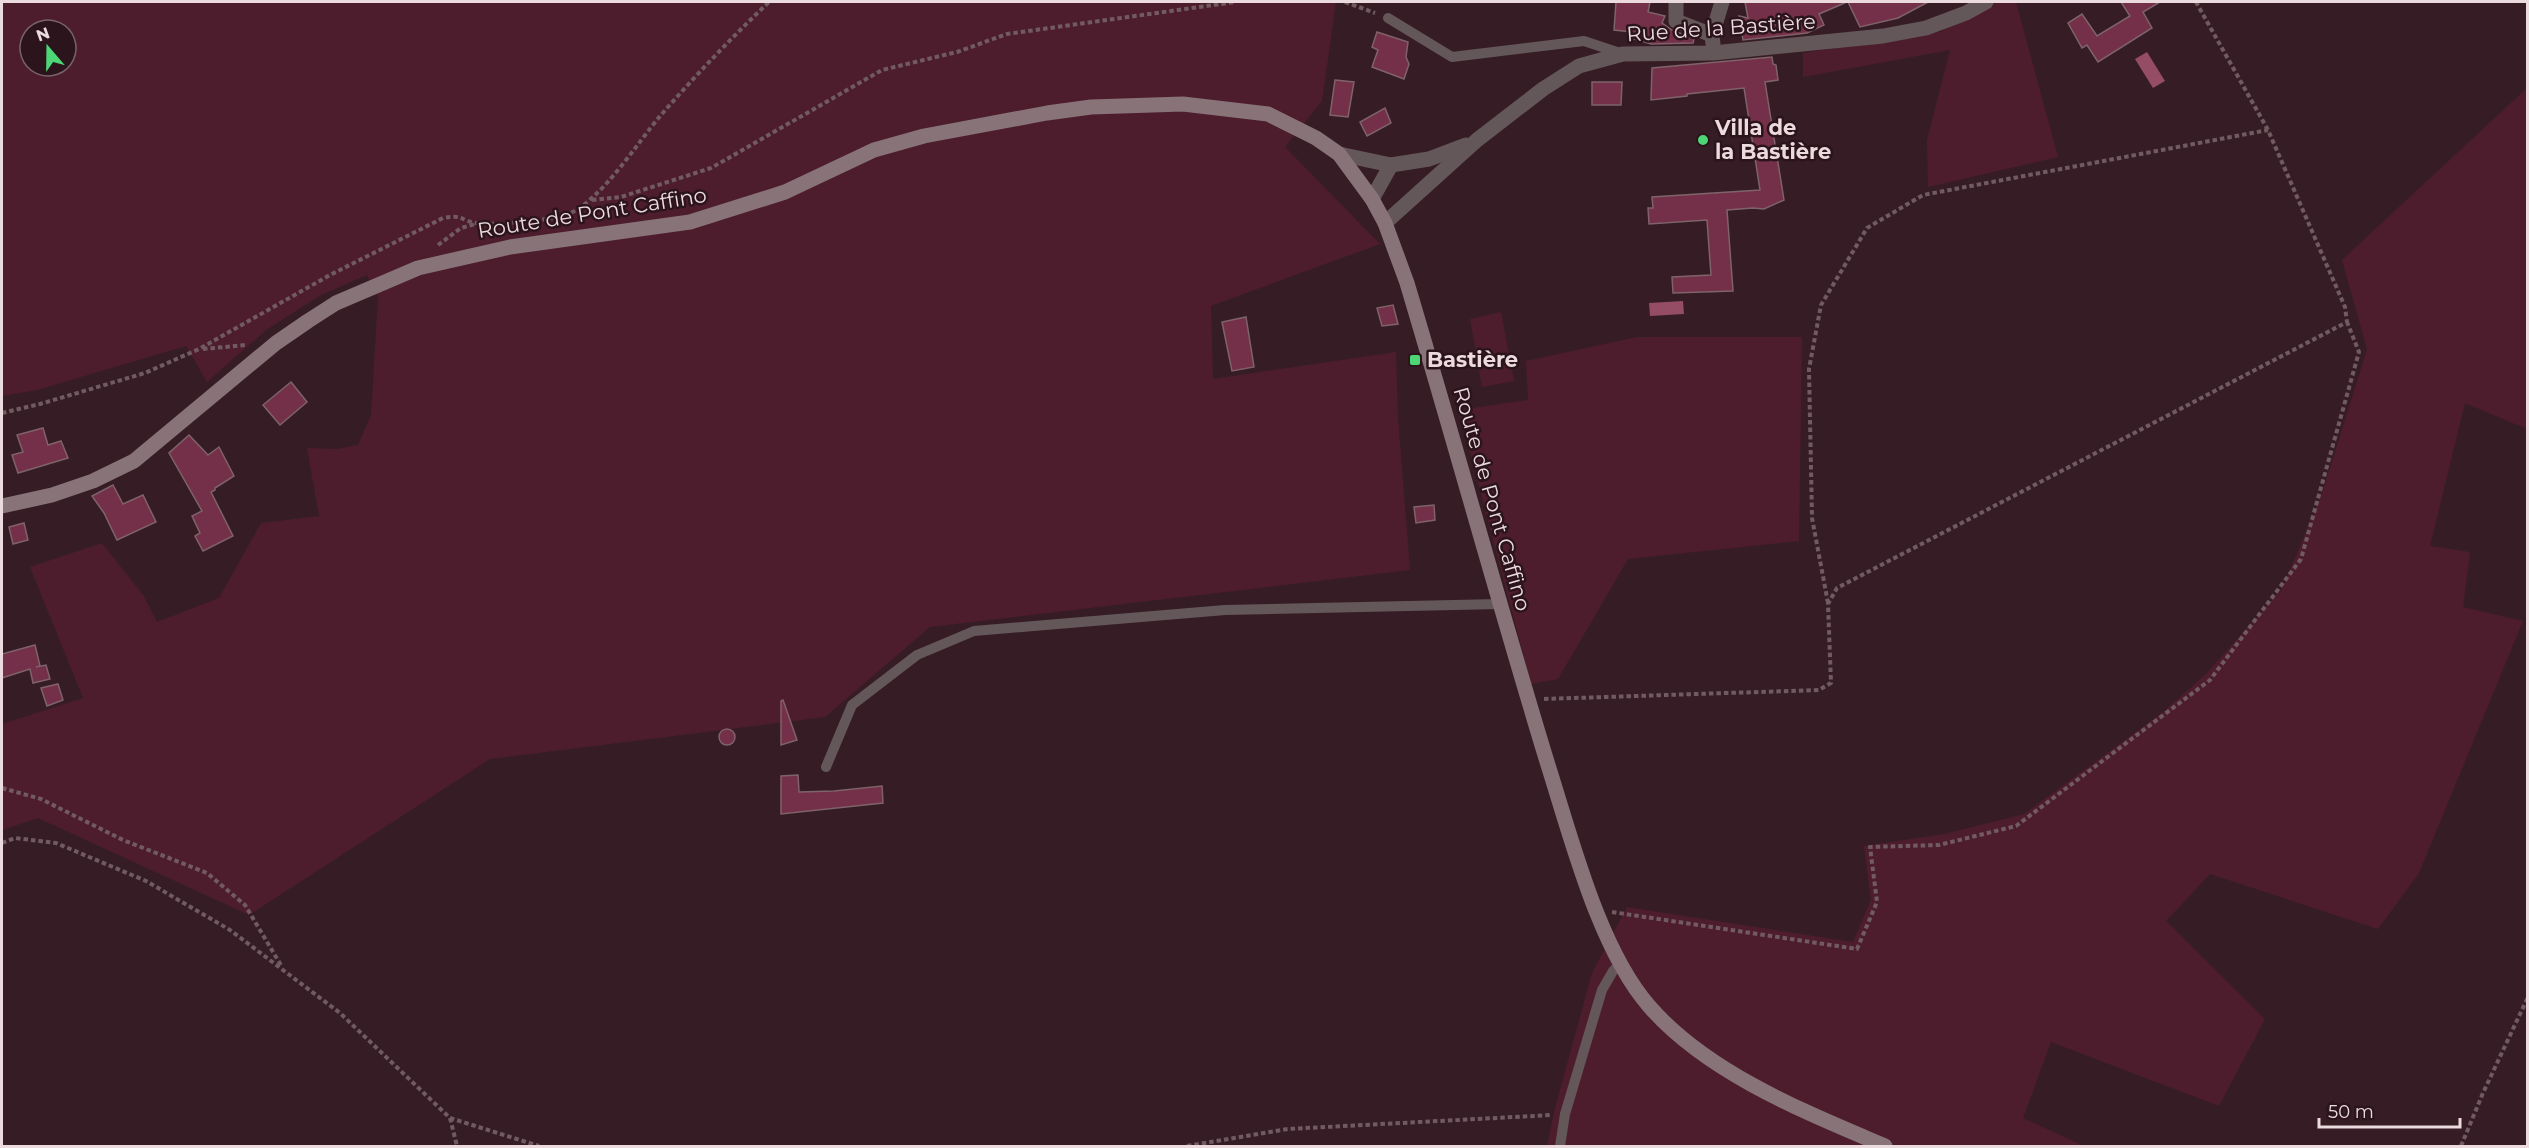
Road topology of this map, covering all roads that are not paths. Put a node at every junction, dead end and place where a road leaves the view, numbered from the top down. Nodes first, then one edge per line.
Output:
1 (1676, 2) edge
2 (1722, 2) edge
3 (1986, 2) edge
4 (1388, 18) road end
5 (1712, 35) junction
6 (1713, 53) junction
7 (1623, 54) junction
8 (1477, 140) junction
9 (1339, 154) junction
10 (1391, 165) junction
11 (1372, 200) junction
12 (1385, 223) junction
13 (2, 506) edge
14 (1500, 604) junction
15 (826, 767) dead end
16 (1620, 964) junction
17 (1560, 1146) edge
18 (1885, 1146) edge

1 - 5 street
2 - 5 street
3 - 6 street, Rue de la Bastière
4 - 7 lane
5 - 6 street
6 - 7 street, Rue de la Bastière
7 - 8 street, Rue de la Bastière
8 - 10 street
8 - 12 street
9 - 10 street
9 - 11 street, Route de Pont Caffino
9 - 13 street, Route de Pont Caffino
10 - 11 street
11 - 12 street, Route de Pont Caffino
12 - 14 street, Route de Pont Caffino
14 - 15 lane
14 - 16 street, Route de Pont Caffino
16 - 17 lane
16 - 18 street, Route de Pont Caffino

